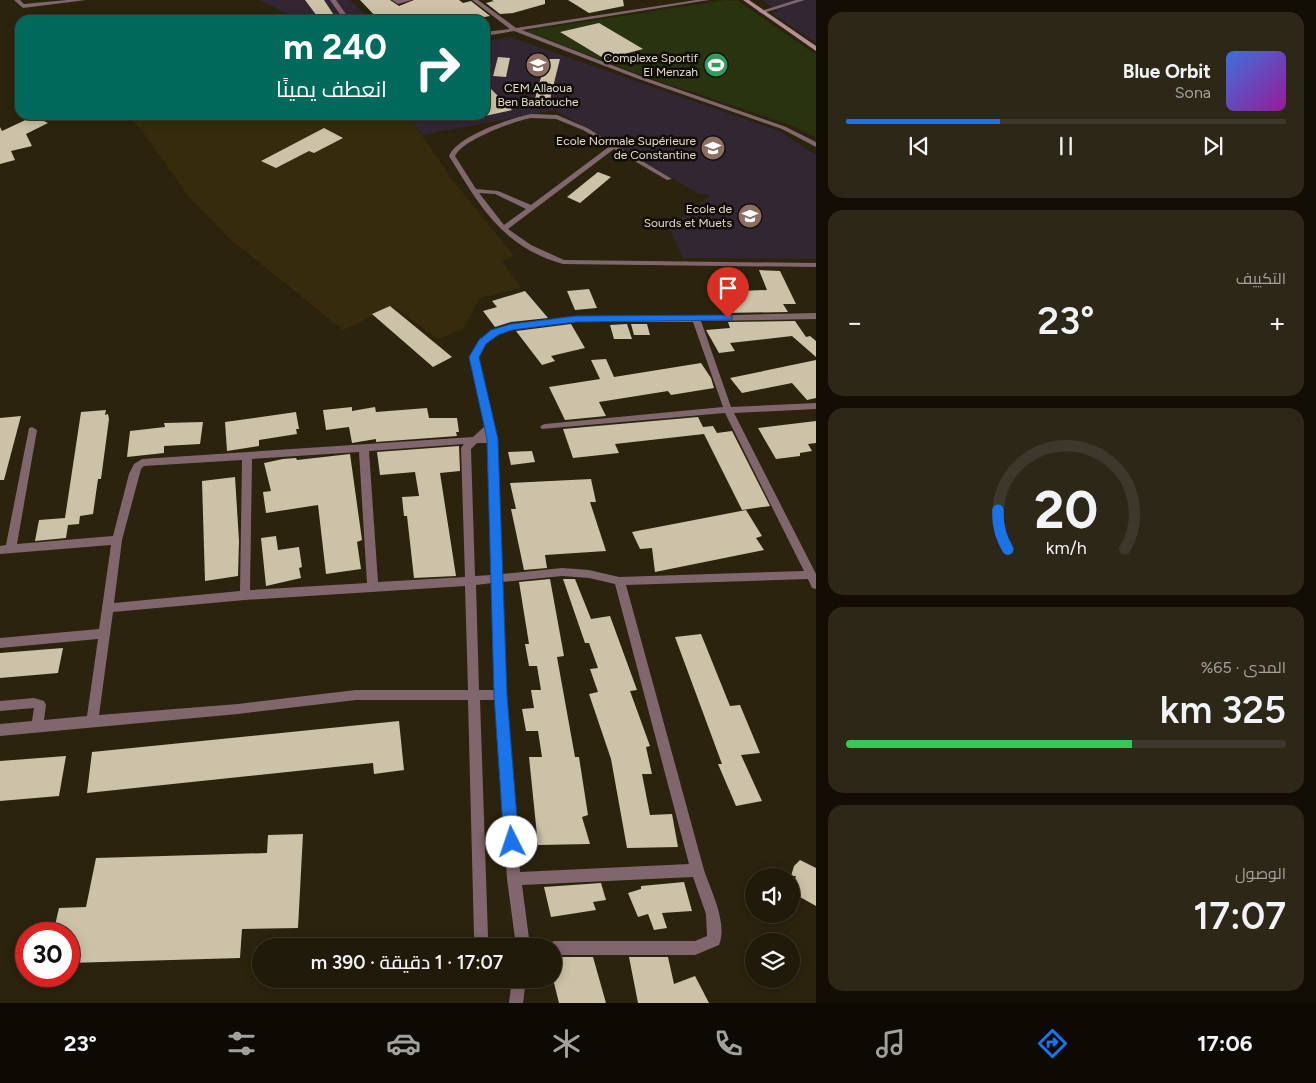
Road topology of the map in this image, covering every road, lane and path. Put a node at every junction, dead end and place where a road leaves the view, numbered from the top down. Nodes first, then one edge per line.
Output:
1 (17, 0) edge
2 (83, 0) edge
3 (333, 0) edge
4 (395, 0) edge
5 (409, 0) edge
6 (475, 0) edge
7 (706, 0) edge
8 (746, 0) edge
9 (802, 0) edge
10 (45, 2) edge
11 (761, 12) junction
12 (344, 15) edge
13 (514, 30) junction
14 (490, 33) edge
15 (816, 49) edge
16 (816, 145) edge
17 (613, 147) junction
18 (669, 179) dead end
19 (475, 191) junction
20 (531, 208) junction
21 (504, 229) junction
22 (816, 265) edge
23 (816, 316) edge
24 (696, 319) junction
25 (816, 406) edge
26 (728, 410) junction
27 (490, 427) junction
28 (545, 427) dead end
29 (32, 430) dead end
30 (492, 439) junction
31 (472, 441) junction
32 (364, 449) junction
33 (247, 457) junction
34 (117, 540) junction
35 (6, 550) edge
36 (497, 578) junction
37 (814, 580) edge
38 (471, 581) junction
39 (619, 581) junction
40 (373, 588) junction
41 (245, 596) junction
42 (107, 608) junction
43 (103, 634) junction
44 (0, 643) edge
45 (501, 695) junction
46 (473, 696) junction
47 (0, 706) edge
48 (92, 721) junction
49 (37, 727) junction
50 (0, 730) edge
51 (697, 870) junction
52 (514, 879) junction
53 (482, 938) edge
54 (523, 938) edge
55 (562, 948) edge
56 (518, 988) edge
57 (516, 1003) edge

1 - 10 street
2 - 10 street
3 - 12 street
4 - 5 street
6 - 13 street
7 - 13 street
8 - 11 main road
9 - 11 street
11 - 15 main road
13 - 14 street
13 - 16 street
17 - 18 street
17 - 19 street
17 - 20 street
19 - 20 street
19 - 21 street
20 - 21 street
21 - 22 street
23 - 24 street
24 - 26 street
24 - 27 street
25 - 26 street
26 - 28 street
26 - 37 street
27 - 30 street
27 - 31 street
29 - 35 street
30 - 31 street
30 - 36 street
31 - 32 street
31 - 38 street
32 - 33 street
32 - 40 street
33 - 34 street
33 - 41 street
34 - 35 street
34 - 42 street
36 - 38 street
36 - 39 street
36 - 45 street
37 - 39 street
38 - 40 street
38 - 46 street
39 - 51 street
40 - 41 street
41 - 42 street
42 - 43 street
43 - 44 street
43 - 48 street
45 - 46 street
45 - 52 street
46 - 48 street
46 - 53 street
47 - 49 street
48 - 49 street
49 - 50 street
51 - 52 street
51 - 55 street
52 - 54 street
56 - 57 street

